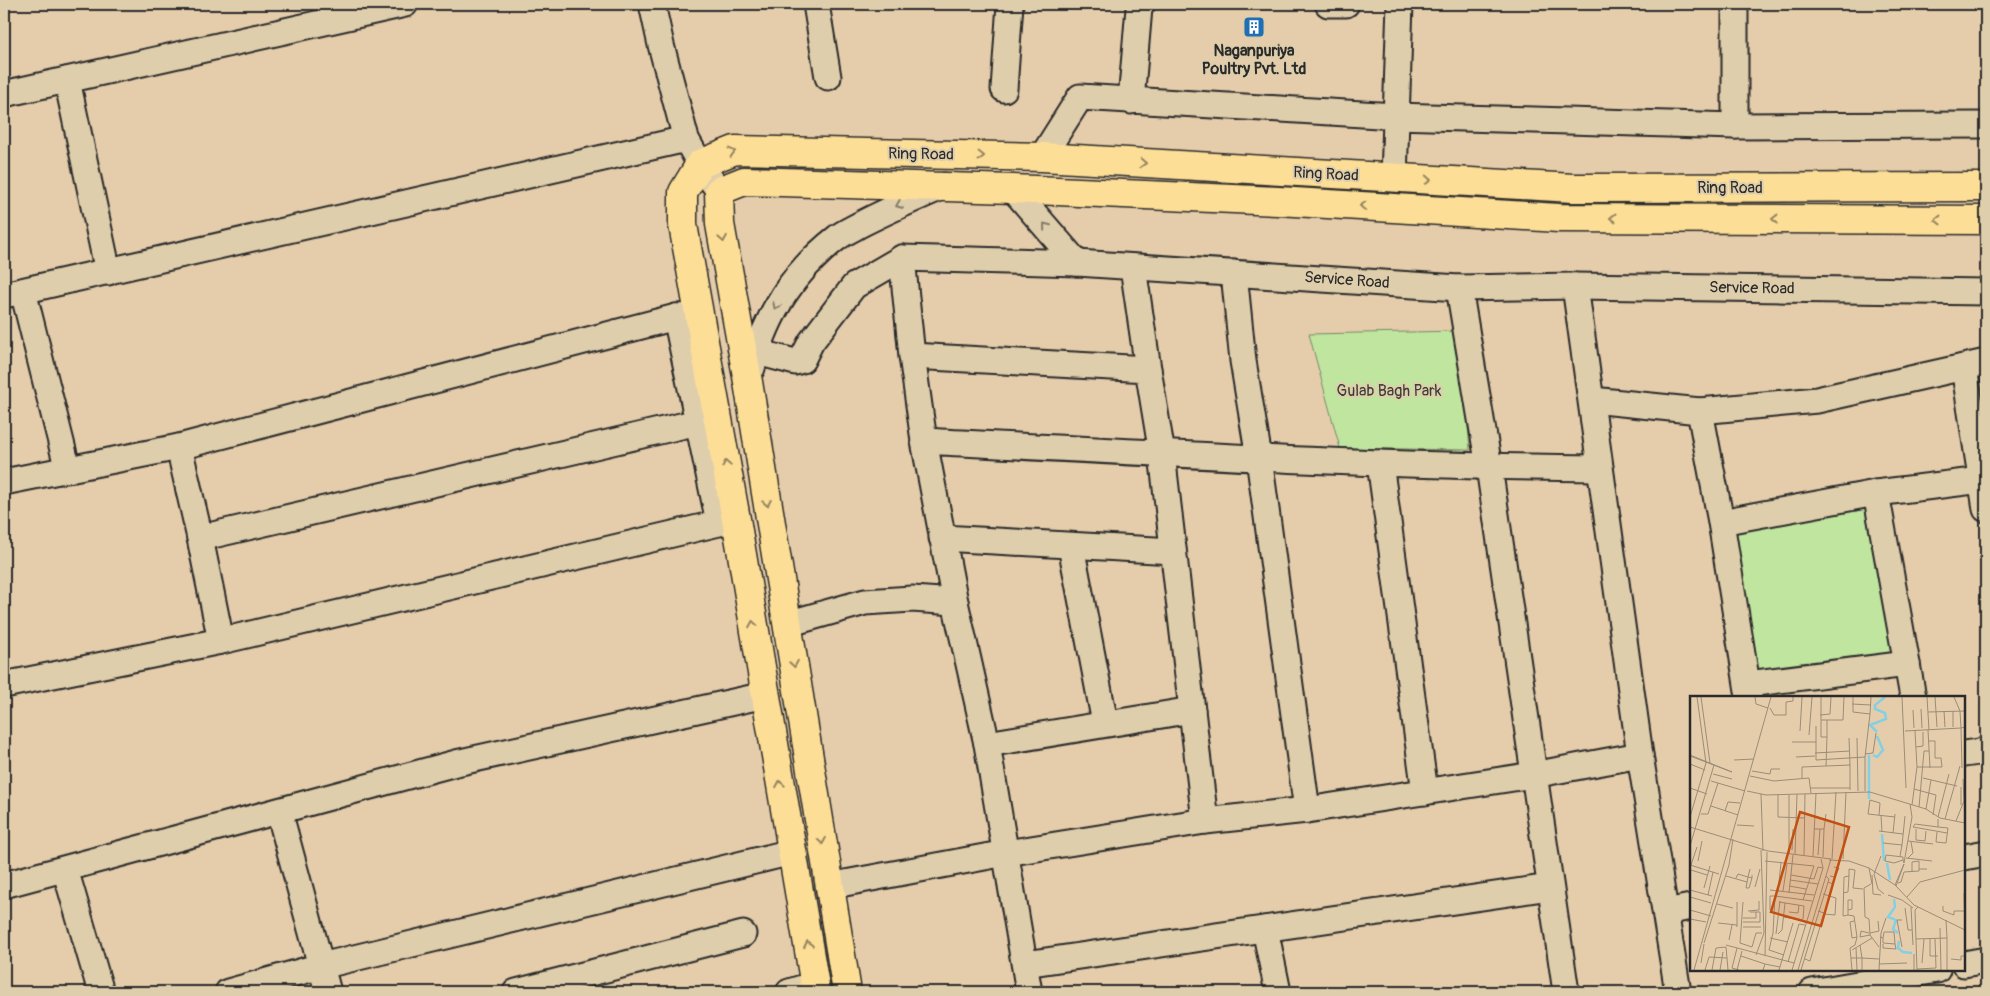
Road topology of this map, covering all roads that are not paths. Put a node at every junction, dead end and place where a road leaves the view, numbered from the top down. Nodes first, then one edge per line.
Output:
1 (405, 4) edge
2 (652, 4) edge
3 (816, 4) edge
4 (1010, 4) edge
5 (1142, 4) edge
6 (1328, 4) edge
7 (1346, 4) edge
8 (1400, 4) edge
9 (1735, 4) edge
10 (828, 77) dead end
11 (67, 80) junction
12 (1004, 89) dead end
13 (4, 94) edge
14 (1131, 101) junction
15 (1396, 116) junction
16 (1986, 125) edge
17 (1735, 126) junction
18 (686, 139) junction
19 (1042, 157) junction
20 (700, 164) junction
21 (1394, 178) junction
22 (944, 186) junction
23 (1986, 187) edge
24 (1014, 189) junction
25 (719, 191) junction
26 (1986, 220) edge
27 (902, 258) junction
28 (1077, 263) junction
29 (1133, 267) junction
30 (108, 272) junction
31 (1234, 272) junction
32 (1576, 286) junction
33 (1459, 288) junction
34 (1986, 292) edge
35 (14, 293) edge
36 (687, 316) junction
37 (757, 352) junction
38 (912, 356) junction
39 (1975, 364) edge
40 (1148, 370) junction
41 (748, 382) junction
42 (1592, 400) junction
43 (1700, 411) junction
44 (698, 422) junction
45 (924, 442) junction
46 (179, 447) junction
47 (1162, 454) junction
48 (1259, 458) junction
49 (1380, 463) junction
50 (1489, 467) junction
51 (1599, 468) junction
52 (68, 470) junction
53 (1982, 480) junction
54 (4, 482) edge
55 (1876, 493) junction
56 (1986, 509) edge
57 (728, 520) junction
58 (1721, 522) junction
59 (200, 538) junction
60 (942, 538) junction
61 (1071, 546) junction
62 (1173, 551) junction
63 (954, 602) junction
64 (788, 624) junction
65 (221, 641) junction
66 (1907, 664) junction
67 (4, 685) edge
68 (1748, 691) edge
69 (765, 695) junction
70 (1913, 696) edge
71 (1192, 710) junction
72 (1105, 723) junction
73 (987, 744) junction
74 (1986, 751) edge
75 (1965, 754) edge
76 (1640, 755) junction
77 (1533, 775) junction
78 (1425, 792) junction
79 (1307, 810) junction
80 (279, 811) junction
81 (1205, 821) junction
82 (792, 852) junction
83 (1006, 853) junction
84 (1986, 853) edge
85 (1965, 857) edge
86 (65, 869) junction
87 (4, 885) edge
88 (829, 886) junction
89 (1550, 887) junction
90 (1690, 907) edge
91 (1666, 912) junction
92 (1265, 929) junction
93 (743, 934) dead end
94 (1986, 960) edge
95 (1025, 964) junction
96 (1965, 964) edge
97 (321, 966) junction
98 (1930, 971) edge
99 (815, 988) edge
100 (1560, 991) edge
101 (101, 992) edge
102 (228, 992) edge
103 (328, 992) edge
104 (516, 992) edge
105 (789, 992) edge
106 (847, 992) edge
107 (1030, 992) edge
108 (1278, 992) edge
109 (1678, 992) edge
110 (1812, 992) edge

1 - 11 street
2 - 18 street
3 - 10 street
4 - 12 street
5 - 14 street
6 - 7 street
8 - 15 street
9 - 17 street
11 - 13 street
11 - 30 street
14 - 15 street
14 - 19 street
15 - 17 street
15 - 21 street
16 - 17 street
18 - 20 street
18 - 30 street
20 -> 19 main road, Ring Road
19 -> 21 main road, Ring Road
20 - 25 street
20 - 36 main road
21 -> 23 main road, Ring Road
22 - 24 main road, Ring Road
22 - 25 main road, Ring Road
22 -> 37 street
26 -> 24 main road, Ring Road
28 -> 24 street
25 -> 41 main road
27 - 28 street, Service Road
27 - 37 street
27 - 38 street
28 - 29 street, Service Road
29 - 31 street, Service Road
29 - 40 street
30 - 35 street
31 - 33 street, Service Road
31 - 48 street
32 - 33 street, Service Road
32 - 34 street, Service Road
32 - 42 street
33 - 50 street
35 - 52 street
36 - 44 street
36 - 46 street
57 -> 36 main road
37 - 41 street
38 - 40 street
38 - 45 street
39 - 43 street
39 - 53 street
40 - 47 street
41 -> 64 main road
42 - 43 street
42 - 51 street
43 - 58 street
44 - 57 street
44 - 59 street
45 - 47 street
45 - 60 street
46 - 52 street
46 - 59 street
47 - 48 street
47 - 62 street
48 - 49 street
48 - 79 street
49 - 50 street
49 - 78 street
50 - 51 street
50 - 77 street
51 - 76 street
52 - 54 street
53 - 55 street
53 - 56 street
55 - 58 street
55 - 66 street
57 - 65 street
69 -> 57 main road
58 - 68 street
59 - 65 street
60 - 61 street
60 - 63 street
61 - 62 street
61 - 72 street
62 - 71 street
63 - 64 street
63 - 73 street
64 -> 88 main road
65 - 67 street
66 - 68 street
66 - 70 street
69 - 80 street
82 -> 69 main road
71 - 72 street
71 - 81 street
72 - 73 street
73 - 83 street
74 - 75 street
76 - 77 street
76 - 91 street
77 - 78 street
77 - 89 street
78 - 79 street
79 - 81 street
80 - 86 street
80 - 97 street
81 - 83 street
82 - 97 street
99 -> 82 main road
83 - 88 street
83 - 95 street
84 - 85 street
86 - 87 street
86 - 101 street
88 - 106 main road
89 - 92 street
89 - 100 street
90 - 91 street
91 - 109 street
92 - 95 street
92 - 108 street
93 - 104 street
94 - 96 street
95 - 107 street
97 - 102 street
97 - 103 street
98 - 110 street
99 - 105 street

